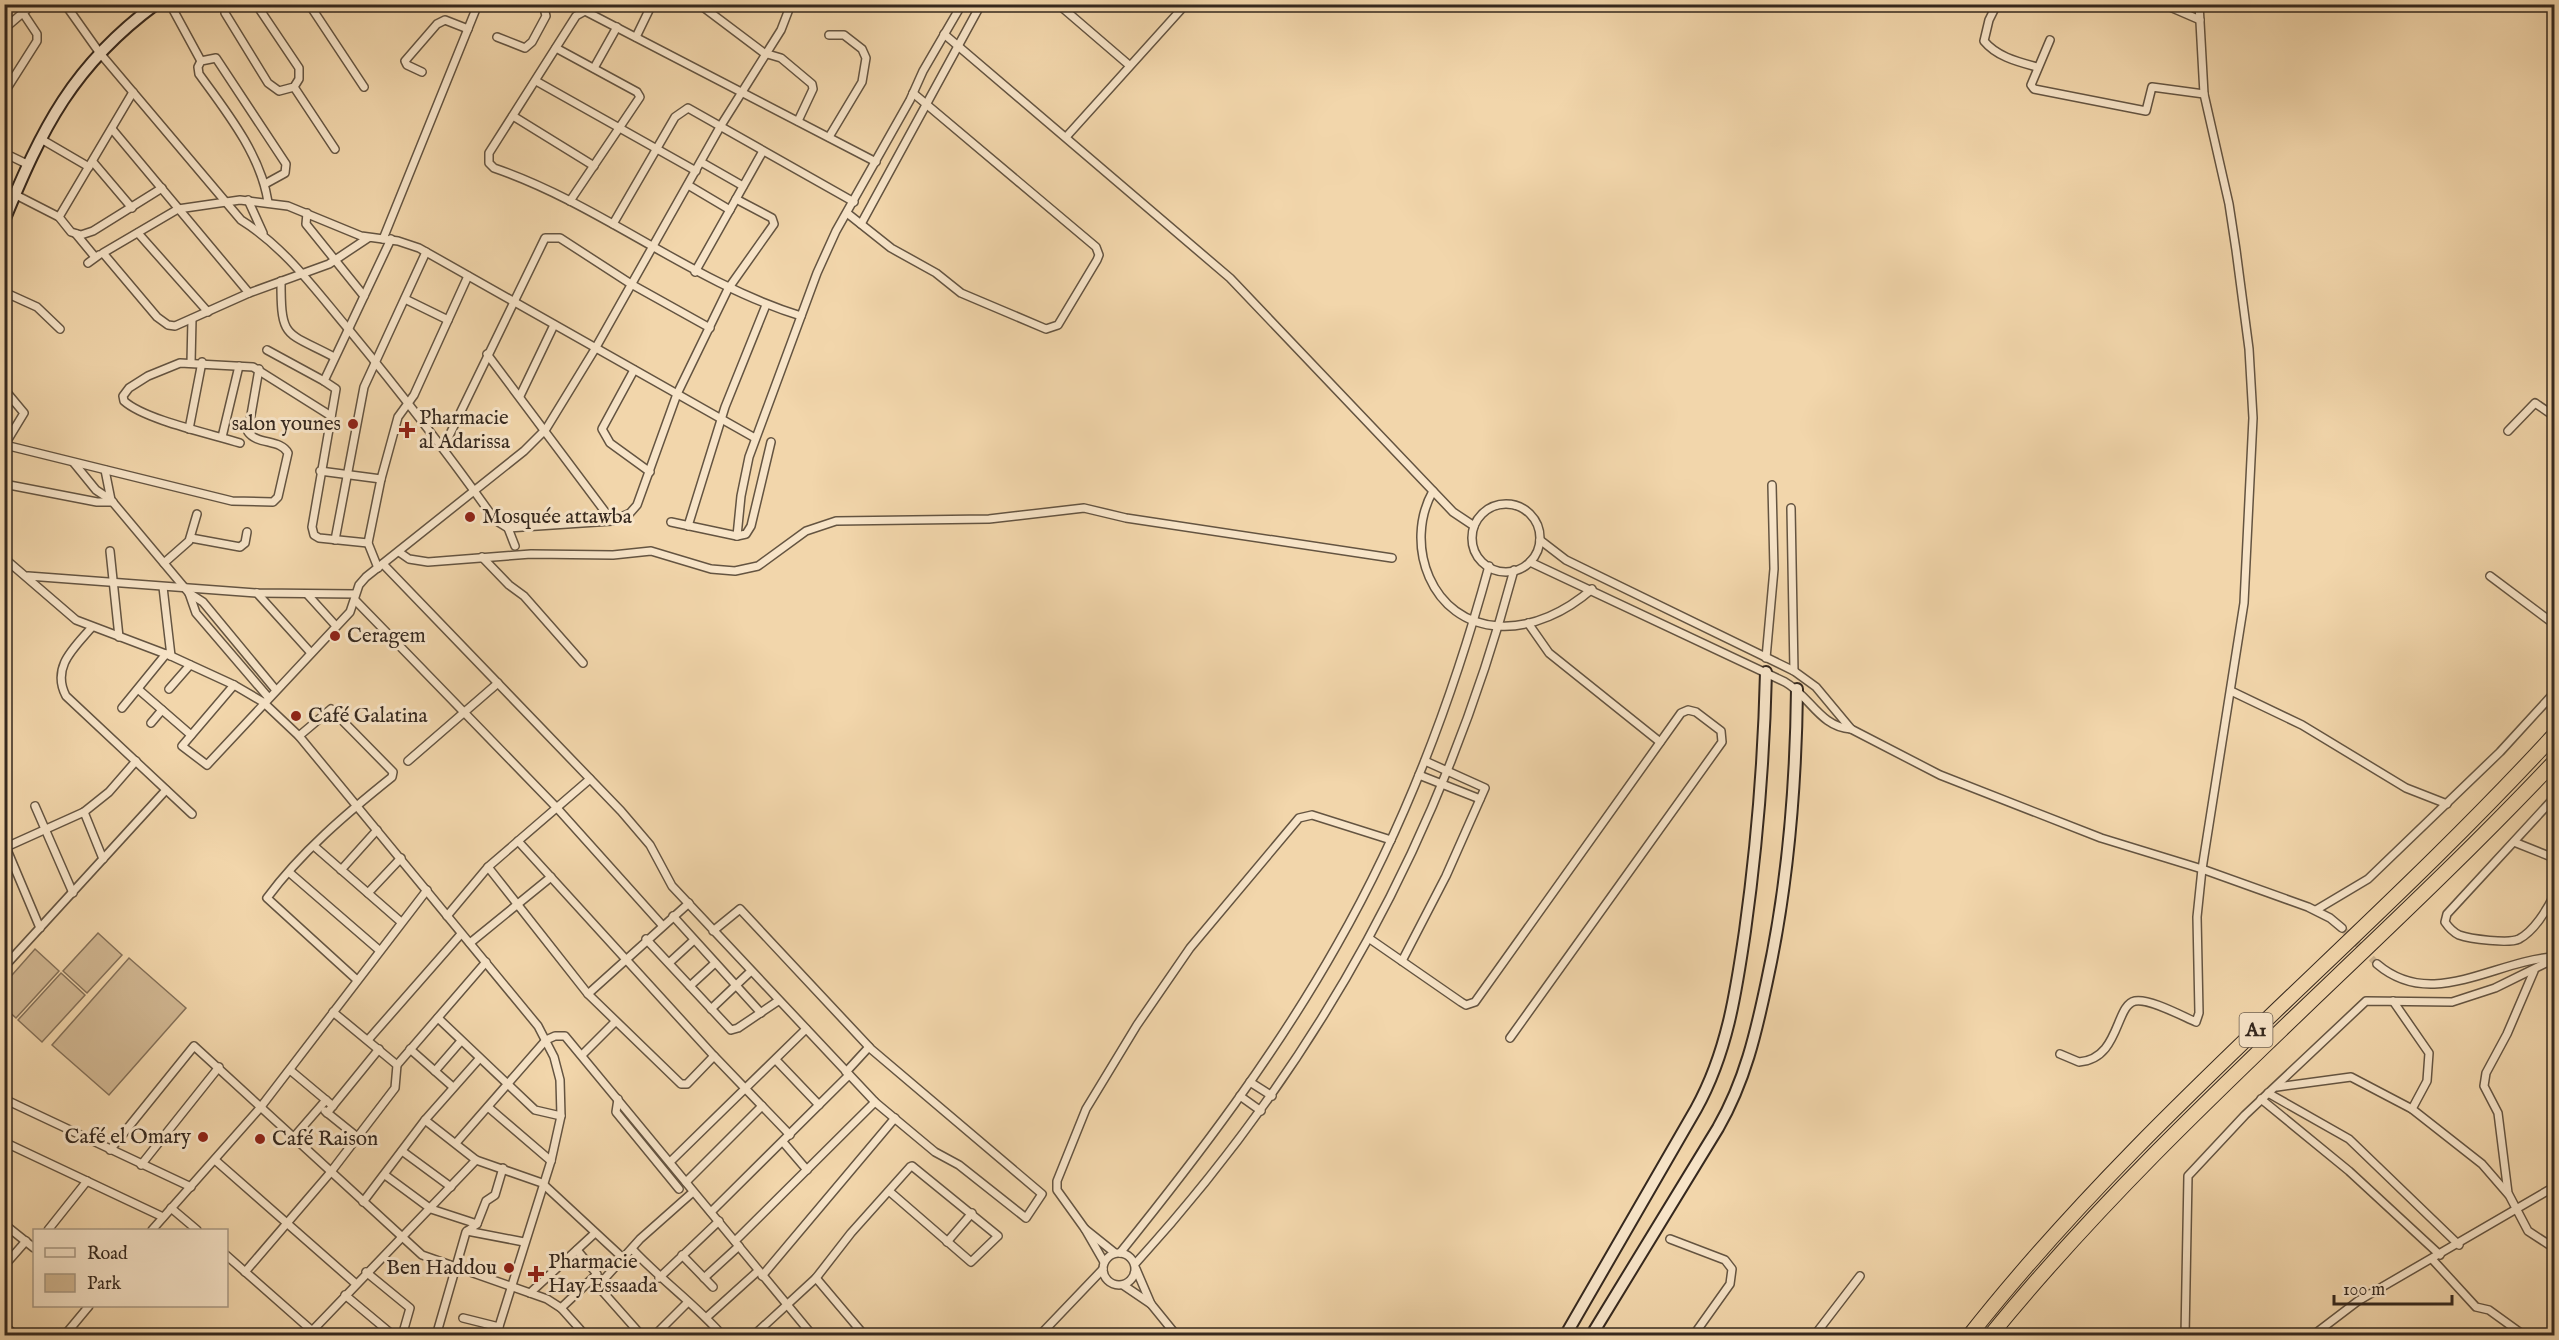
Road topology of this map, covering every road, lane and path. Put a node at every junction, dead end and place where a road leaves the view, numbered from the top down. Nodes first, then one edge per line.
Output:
1 (33, 4) edge
2 (65, 4) edge
3 (156, 4) edge
4 (225, 4) edge
5 (256, 4) edge
6 (309, 4) edge
7 (478, 4) edge
8 (543, 4) edge
9 (652, 4) edge
10 (699, 4) edge
11 (791, 4) edge
12 (962, 4) edge
13 (981, 4) edge
14 (1058, 4) edge
15 (1997, 4) edge
16 (2163, 4) edge
17 (2199, 4) edge
18 (1186, 5) edge
19 (169, 6) edge
20 (23, 13) junction
21 (2200, 20) junction
22 (617, 27) junction
23 (4, 28) edge
24 (468, 29) junction
25 (944, 34) junction
26 (829, 35) dead end
27 (497, 37) dead end
28 (636, 37) junction
29 (2050, 40) dead end
30 (958, 45) junction
31 (556, 48) junction
32 (99, 52) junction
33 (764, 53) junction
34 (201, 61) junction
35 (1129, 65) junction
36 (2037, 67) junction
37 (594, 68) junction
38 (422, 72) dead end
39 (536, 81) junction
40 (294, 87) junction
41 (364, 87) dead end
42 (5, 91) edge
43 (133, 92) junction
44 (743, 92) junction
45 (913, 93) junction
46 (2204, 93) junction
47 (926, 103) junction
48 (513, 116) junction
49 (798, 121) junction
50 (720, 127) junction
51 (112, 129) junction
52 (619, 130) junction
53 (1067, 136) junction
54 (829, 137) junction
55 (40, 138) junction
56 (334, 149) dead end
57 (655, 151) junction
58 (763, 151) junction
59 (4, 153) edge
60 (701, 162) junction
61 (876, 162) junction
62 (29, 165) junction
63 (91, 165) junction
64 (594, 166) junction
65 (696, 171) junction
66 (265, 184) junction
67 (688, 184) junction
68 (743, 186) junction
69 (162, 188) junction
70 (16, 195) junction
71 (736, 199) junction
72 (248, 200) junction
73 (226, 201) junction
74 (570, 201) junction
75 (268, 202) junction
76 (854, 202) junction
77 (132, 208) junction
78 (178, 209) junction
79 (730, 210) junction
80 (307, 213) junction
81 (847, 213) junction
82 (59, 217) junction
83 (4, 221) edge
84 (613, 224) junction
85 (861, 224) junction
86 (138, 233) junction
87 (263, 233) junction
88 (76, 234) junction
89 (368, 238) junction
90 (387, 239) junction
91 (652, 247) junction
92 (426, 252) junction
93 (103, 253) junction
94 (95, 257) junction
95 (336, 261) junction
96 (88, 263) dead end
97 (695, 272) junction
98 (303, 274) junction
99 (468, 276) junction
100 (281, 281) junction
101 (631, 284) junction
102 (728, 289) junction
103 (4, 292) edge
104 (249, 293) junction
105 (364, 296) junction
106 (405, 299) junction
107 (512, 301) junction
108 (766, 305) junction
109 (208, 312) junction
110 (801, 316) junction
111 (192, 319) junction
112 (448, 320) junction
113 (554, 325) junction
114 (710, 327) junction
115 (60, 329) dead end
116 (348, 330) junction
117 (595, 349) junction
118 (267, 350) dead end
119 (487, 354) junction
120 (334, 357) junction
121 (202, 362) junction
122 (375, 362) junction
123 (191, 363) junction
124 (238, 366) junction
125 (259, 369) junction
126 (634, 370) junction
127 (324, 381) junction
128 (4, 389) edge
129 (677, 394) junction
130 (520, 396) junction
131 (408, 403) junction
132 (331, 416) junction
133 (2554, 416) edge
134 (722, 419) junction
135 (189, 429) junction
136 (546, 429) junction
137 (2508, 431) dead end
138 (222, 437) junction
139 (755, 438) junction
140 (771, 442) dead end
141 (240, 444) dead end
142 (441, 445) junction
143 (5, 446) edge
144 (74, 462) junction
145 (105, 470) junction
146 (320, 471) junction
147 (650, 472) junction
148 (346, 474) junction
149 (381, 479) junction
150 (4, 484) edge
151 (1772, 485) dead end
152 (474, 490) junction
153 (1433, 490) junction
154 (112, 501) junction
155 (1791, 508) dead end
156 (197, 514) dead end
157 (612, 521) junction
158 (670, 522) dead end
159 (688, 526) junction
160 (1474, 526) junction
161 (508, 528) junction
162 (247, 532) dead end
163 (736, 536) junction
164 (191, 538) junction
165 (335, 540) junction
166 (1540, 540) junction
167 (368, 543) junction
168 (515, 546) dead end
169 (110, 551) dead end
170 (399, 552) junction
171 (482, 557) junction
172 (4, 558) edge
173 (1392, 558) dead end
174 (1530, 562) junction
175 (164, 563) junction
176 (380, 566) junction
177 (1489, 566) junction
178 (1514, 570) junction
179 (28, 576) junction
180 (2490, 576) dead end
181 (114, 582) junction
182 (163, 586) junction
183 (1592, 589) junction
184 (187, 591) junction
185 (257, 593) junction
186 (307, 594) junction
187 (355, 597) junction
188 (1474, 620) junction
189 (1528, 623) junction
190 (2554, 624) edge
191 (336, 626) junction
192 (1499, 626) junction
193 (92, 627) junction
194 (2554, 631) edge
195 (119, 637) junction
196 (311, 653) junction
197 (168, 655) junction
198 (1763, 656) junction
199 (583, 663) dead end
200 (190, 665) junction
201 (1762, 671) junction
202 (1794, 672) junction
203 (2554, 674) edge
204 (498, 683) junction
205 (234, 685) junction
206 (169, 688) dead end
207 (138, 689) junction
208 (275, 689) junction
209 (1797, 689) junction
210 (2232, 691) junction
211 (2554, 693) edge
212 (266, 699) junction
213 (1827, 701) junction
214 (122, 708) dead end
215 (162, 710) junction
216 (1816, 710) junction
217 (464, 711) junction
218 (151, 723) dead end
219 (1851, 729) junction
220 (191, 735) junction
221 (2554, 735) edge
222 (299, 736) junction
223 (1660, 742) junction
224 (136, 761) junction
225 (408, 761) dead end
226 (1425, 761) junction
227 (2554, 762) edge
228 (2554, 770) edge
229 (1449, 772) junction
230 (1419, 775) junction
231 (590, 779) junction
232 (1444, 784) junction
233 (166, 790) junction
234 (2527, 791) junction
235 (2554, 798) edge
236 (1480, 799) junction
237 (2447, 804) junction
238 (35, 806) dead end
239 (356, 806) junction
240 (557, 808) junction
241 (84, 812) junction
242 (192, 814) dead end
243 (46, 829) junction
244 (377, 830) junction
245 (1391, 840) junction
246 (518, 841) junction
247 (2514, 842) junction
248 (314, 846) junction
249 (5, 847) edge
250 (103, 858) junction
251 (400, 858) junction
252 (2554, 858) edge
253 (488, 867) junction
254 (2202, 869) junction
255 (341, 870) junction
256 (290, 873) junction
257 (551, 877) junction
258 (427, 890) junction
259 (73, 893) junction
260 (368, 893) junction
261 (2554, 896) edge
262 (516, 903) junction
263 (689, 903) junction
264 (2316, 910) junction
265 (447, 916) junction
266 (673, 916) junction
267 (401, 922) junction
268 (662, 925) junction
269 (40, 928) junction
270 (2342, 928) tunnel mouth
271 (713, 931) junction
272 (461, 933) junction
273 (646, 939) junction
274 (1370, 939) junction
275 (694, 940) junction
276 (470, 943) junction
277 (379, 950) junction
278 (4, 955) edge
279 (2554, 958) edge
280 (624, 959) junction
281 (1402, 961) junction
282 (486, 962) junction
283 (669, 963) junction
284 (715, 963) junction
285 (2377, 964) tunnel mouth
286 (6, 965) edge
287 (2534, 970) junction
288 (750, 972) junction
289 (357, 980) junction
290 (690, 986) junction
291 (736, 986) junction
292 (588, 994) junction
293 (778, 1001) junction
294 (2393, 1001) junction
295 (711, 1009) junction
296 (333, 1012) junction
297 (760, 1013) junction
298 (438, 1018) junction
299 (615, 1022) junction
300 (806, 1029) junction
301 (1510, 1038) dead end
302 (368, 1040) junction
303 (546, 1040) junction
304 (461, 1041) junction
305 (869, 1047) junction
306 (379, 1049) junction
307 (411, 1049) junction
308 (2060, 1054) dead end
309 (582, 1055) junction
310 (714, 1056) junction
311 (478, 1059) junction
312 (776, 1060) junction
313 (397, 1065) junction
314 (219, 1067) junction
315 (290, 1070) junction
316 (435, 1071) junction
317 (848, 1074) junction
318 (1251, 1082) junction
319 (507, 1085) junction
320 (453, 1087) junction
321 (746, 1088) junction
322 (2271, 1090) junction
323 (1240, 1096) junction
324 (1272, 1096) junction
325 (4, 1099) edge
326 (618, 1099) junction
327 (2261, 1099) junction
328 (326, 1100) junction
329 (875, 1102) junction
330 (819, 1105) junction
331 (333, 1106) junction
332 (762, 1106) junction
333 (319, 1107) junction
334 (488, 1107) junction
335 (260, 1108) junction
336 (2412, 1109) junction
337 (1261, 1111) junction
338 (327, 1113) junction
339 (561, 1116) junction
340 (895, 1118) junction
341 (425, 1120) junction
342 (790, 1135) junction
343 (356, 1136) junction
344 (293, 1137) junction
345 (4, 1142) edge
346 (783, 1142) junction
347 (456, 1143) junction
348 (110, 1150) junction
349 (402, 1151) junction
350 (215, 1160) junction
351 (476, 1160) junction
352 (551, 1161) junction
353 (670, 1162) junction
354 (141, 1165) junction
355 (503, 1168) junction
356 (807, 1170) junction
357 (330, 1173) junction
358 (385, 1174) junction
359 (87, 1182) junction
360 (686, 1182) junction
361 (542, 1183) junction
362 (191, 1187) junction
363 (451, 1187) junction
364 (2554, 1187) edge
365 (679, 1189) dead end
366 (889, 1191) junction
367 (693, 1192) junction
368 (2509, 1195) junction
369 (363, 1202) junction
370 (171, 1208) junction
371 (431, 1209) junction
372 (2516, 1209) junction
373 (711, 1212) junction
374 (972, 1213) junction
375 (163, 1217) junction
376 (719, 1221) junction
377 (288, 1223) junction
378 (4, 1224) edge
379 (477, 1224) junction
380 (49, 1229) edge
381 (153, 1229) edge
382 (196, 1229) edge
383 (1085, 1229) junction
384 (467, 1231) junction
385 (595, 1233) junction
386 (401, 1235) junction
387 (1670, 1239) dead end
388 (26, 1241) junction
389 (524, 1242) junction
390 (947, 1242) junction
391 (737, 1243) junction
392 (2459, 1245) junction
393 (33, 1246) edge
394 (2554, 1248) edge
395 (632, 1249) junction
396 (577, 1250) junction
397 (1117, 1253) junction
398 (682, 1255) junction
399 (2440, 1255) junction
400 (228, 1258) edge
401 (624, 1259) junction
402 (2432, 1259) junction
403 (4, 1266) edge
404 (1104, 1266) junction
405 (1135, 1267) junction
406 (454, 1268) junction
407 (245, 1272) junction
408 (366, 1272) junction
409 (760, 1273) junction
410 (1860, 1276) dead end
411 (658, 1278) junction
412 (704, 1278) junction
413 (816, 1278) junction
414 (592, 1280) junction
415 (356, 1283) junction
416 (1123, 1285) junction
417 (598, 1286) junction
418 (511, 1287) junction
419 (713, 1287) dead end
420 (530, 1293) junction
421 (345, 1295) junction
422 (688, 1302) junction
423 (785, 1304) junction
424 (1151, 1304) junction
425 (87, 1307) edge
426 (561, 1308) junction
427 (707, 1317) junction
428 (463, 1318) dead end
429 (4, 1326) edge
430 (499, 1327) junction
431 (315, 1333) edge
432 (16, 1335) edge
433 (64, 1335) edge
434 (394, 1335) edge
435 (402, 1335) edge
436 (436, 1335) edge
437 (496, 1335) edge
438 (586, 1335) edge
439 (642, 1335) edge
440 (654, 1335) edge
441 (723, 1335) edge
442 (753, 1335) edge
443 (813, 1335) edge
444 (865, 1335) edge
445 (1039, 1335) edge
446 (1177, 1335) edge
447 (1565, 1335) edge
448 (1591, 1335) edge
449 (1693, 1335) edge
450 (1814, 1335) edge
451 (1969, 1335) edge
452 (1990, 1335) edge
453 (2185, 1335) edge
454 (2312, 1335) edge
455 (2524, 1335) edge

1 - 20 street
2 - 32 street
3 - 32 street
4 - 40 street
5 - 40 street
6 - 41 street
7 - 24 street
8 - 27 street
9 - 28 street
10 - 33 street
11 - 33 street
12 - 25 street
13 - 30 street
14 - 35 street
15 - 36 street
16 - 21 street
17 - 21 street
18 - 35 street
19 - 34 street
20 - 23 street
20 - 42 street
21 - 46 street
22 - 28 street
22 - 31 street
22 - 37 street
24 - 38 street
24 - 90 street
25 - 30 street
25 - 45 street
26 - 54 street
28 - 44 street
29 - 36 street
30 - 47 street
30 - 53 street
31 - 37 street
31 - 39 street
32 - 43 street
32 - 55 street
33 - 44 street
33 - 49 street
34 - 66 street
34 - 66 street
35 - 53 street
36 - 46 street
37 - 52 street
39 - 48 street
39 - 52 street
40 - 56 street
43 - 51 street
43 - 73 street
44 - 49 street
44 - 50 street
45 - 47 street
45 - 61 street
46 - 210 street
47 - 85 street
47 - 85 street
48 - 64 street
48 - 74 street
49 - 54 street
50 - 57 street
50 - 58 street
50 - 60 street
51 - 63 street
51 - 69 street
52 - 57 street
52 - 64 street
53 - 153 street
54 - 61 street
55 - 62 street
55 - 63 street
57 - 65 street
57 - 84 street
58 - 68 street
58 - 76 street
59 - 62 street
60 - 65 street
60 - 68 street
61 - 76 street
62 - 70 street
63 - 77 street
63 - 82 street
64 - 74 street
65 - 67 street
66 - 75 street
67 - 79 street
67 - 91 street
68 - 71 street
69 - 77 street
69 - 78 street
70 - 82 street
70 - 83 street
71 - 79 street
71 - 102 street
72 - 73 street
72 - 75 street
72 - 87 street
73 - 78 street
73 - 87 street
74 - 84 street
75 - 80 street
76 - 81 street
77 - 88 street
78 - 86 street
78 - 104 street
79 - 97 street
80 - 89 street
80 - 95 street
81 - 85 street
81 - 110 street
82 - 88 street
84 - 91 street
86 - 93 street
86 - 109 street
87 - 98 street
88 - 94 street
89 - 90 street
89 - 95 street
90 - 92 street
90 - 105 street
91 - 97 street
91 - 101 street
92 - 99 street
92 - 106 street
93 - 94 street
93 - 111 street
94 - 96 street
95 - 98 street
95 - 105 street
97 - 102 street
98 - 100 street
98 - 116 street
99 - 107 street
99 - 112 street
100 - 104 street
100 - 120 street
101 - 107 street
101 - 114 street
101 - 117 street
102 - 108 street
102 - 114 street
103 - 115 street
104 - 109 street
105 - 116 street
106 - 112 street
106 - 122 street
107 - 113 street
107 - 119 street
108 - 110 street
108 - 134 street
109 - 111 street
110 - 139 street
111 - 123 street
112 - 131 street
113 - 117 street
113 - 130 street
114 - 129 street
116 - 120 street
116 - 122 street
117 - 126 street
117 - 136 street
118 - 127 street
119 - 130 street
119 - 142 street
120 - 127 street
121 - 123 street
121 - 124 street
121 - 135 street
122 - 131 street
122 - 148 street
123 - 135 street
124 - 125 street
124 - 138 street
125 - 132 street
125 - 145 street
126 - 129 street
126 - 147 street
127 - 132 street
128 - 143 street
129 - 134 street
129 - 147 street
130 - 136 street
131 - 142 street
131 - 149 street
132 - 146 street
133 - 137 street
134 - 139 street
134 - 159 street
135 - 138 street
136 - 152 street
136 - 157 street
138 - 141 street
139 - 163 street
140 - 163 street
142 - 152 street
143 - 144 street
144 - 145 street
144 - 154 street
145 - 154 street
146 - 148 street
146 - 165 street
147 - 157 street
148 - 149 street
148 - 165 street
149 - 167 street
150 - 154 street
151 - 198 street
152 - 161 street
152 - 170 street
153 - 160 street
153 - 188 street
154 - 175 street
155 - 202 street
156 - 164 street
157 - 161 street
158 - 159 street
159 - 163 street
160 - 166 street
160 - 177 street
161 - 168 street
162 - 164 street
164 - 175 street
165 - 167 street
166 - 174 street
166 - 198 street
167 - 176 street
169 - 181 street
170 - 171 street
170 - 176 street
171 - 173 street
171 - 199 street
172 - 179 street
174 - 178 street
174 - 183 street
175 - 184 street
176 - 187 street
176 - 204 street
177 - 178 street
177 - 188 street
178 - 192 street
179 - 181 street
179 - 193 street
180 - 190 street
181 - 182 street
181 - 195 street
182 - 184 street
182 - 197 street
183 - 189 street
183 - 201 street
184 - 185 street
184 - 208 street
184 - 212 street
185 - 186 street
185 - 196 street
186 - 187 street
186 - 191 street
187 - 191 street
187 - 217 street
188 - 192 street
188 - 226 street
189 - 192 street
189 - 223 street
191 - 196 street
192 - 229 street
193 - 195 street
193 - 224 street
194 - 203 street
195 - 197 street
196 - 208 street
197 - 200 street
197 - 207 street
198 - 201 street
198 - 202 street
200 - 205 street
200 - 206 street
201 - 209 street
201 - 447 street
202 - 213 street
204 - 217 street
204 - 231 street
205 - 212 street
205 - 220 street
207 - 214 street
207 - 215 street
208 - 212 street
209 - 216 street
209 - 448 street
210 - 237 street
210 - 254 street
211 - 237 street
212 - 220 street
212 - 222 street
213 - 216 street
213 - 219 street
215 - 218 street
215 - 220 street
216 - 219 street
217 - 225 street
217 - 240 street
219 - 254 street
221 - 451 highway, A1
222 - 239 street
222 - 239 street
223 - 281 street
223 - 301 street
224 - 233 street
224 - 241 street
226 - 229 street
226 - 230 street
227 - 234 highway, A1
228 - 234 highway
229 - 232 street
229 - 236 street
230 - 232 street
230 - 245 street
231 - 240 street
231 - 263 street
232 - 236 street
232 - 274 street
233 - 242 street
233 - 250 street
234 - 452 highway, A1
235 - 247 street
236 - 281 street
237 - 264 street
238 - 243 street
239 - 244 street
239 - 248 street
240 - 246 street
240 - 268 street
241 - 243 street
241 - 250 street
243 - 249 street
243 - 259 street
244 - 251 street
244 - 255 street
245 - 318 street
245 - 383 street
246 - 253 street
246 - 257 street
247 - 252 street
247 - 261 street
248 - 255 street
248 - 256 street
249 - 269 street
250 - 259 street
251 - 258 street
251 - 260 street
253 - 262 street
253 - 265 street
254 - 264 street
254 - 308 street
255 - 260 street
256 - 277 street
256 - 289 street
257 - 262 street
257 - 280 street
258 - 265 street
258 - 267 street
259 - 269 street
260 - 267 street
262 - 276 street
262 - 292 street
263 - 266 street
263 - 271 street
264 - 270 street
265 - 272 street
266 - 268 street
266 - 275 street
267 - 277 street
268 - 273 street
269 - 286 street
271 - 288 street
271 - 305 street
272 - 276 street
272 - 302 street
273 - 280 street
273 - 283 street
274 - 281 street
274 - 324 street
275 - 283 street
275 - 284 street
276 - 282 street
277 - 289 street
278 - 286 street
279 - 285 street
279 - 287 street
280 - 292 street
280 - 310 street
282 - 298 street
282 - 303 street
283 - 290 street
284 - 290 street
284 - 291 street
287 - 294 street
287 - 368 street
288 - 291 street
288 - 293 street
289 - 296 street
290 - 295 street
291 - 295 street
291 - 297 street
292 - 299 street
293 - 297 street
293 - 300 street
294 - 322 street
294 - 336 street
295 - 297 street
296 - 302 street
296 - 315 street
298 - 304 street
298 - 307 street
299 - 309 street
299 - 310 street
300 - 312 street
300 - 317 street
302 - 306 street
303 - 309 street
303 - 319 street
303 - 339 street
304 - 311 street
304 - 316 street
305 - 317 street
305 - 340 street
306 - 313 street
306 - 331 street
307 - 313 street
307 - 316 street
309 - 326 street
310 - 321 street
311 - 319 street
311 - 320 street
312 - 321 street
312 - 330 street
313 - 343 street
314 - 335 street
314 - 348 street
314 - 354 street
315 - 328 street
315 - 335 street
316 - 320 street
317 - 329 street
317 - 330 street
318 - 323 street
318 - 324 street
319 - 334 street
319 - 339 street
320 - 341 street
321 - 332 street
321 - 353 street
322 - 327 street
322 - 336 street
322 - 392 street
323 - 337 street
323 - 397 street
324 - 337 street
325 - 348 street
326 - 353 street
326 - 365 street
327 - 399 street
327 - 453 street
328 - 331 street
328 - 333 street
329 - 340 street
329 - 356 street
330 - 342 street
331 - 338 street
332 - 342 street
332 - 360 street
333 - 338 street
333 - 344 street
334 - 347 street
334 - 352 street
335 - 344 street
335 - 350 street
336 - 368 street
337 - 405 street
338 - 343 street
339 - 352 street
340 - 409 street
341 - 347 street
341 - 349 street
342 - 346 street
343 - 357 street
344 - 357 street
345 - 359 street
346 - 356 street
346 - 373 street
347 - 351 street
348 - 354 street
349 - 358 street
349 - 363 street
350 - 362 street
350 - 377 street
351 - 355 street
351 - 363 street
352 - 361 street
353 - 360 street
354 - 362 street
355 - 361 street
355 - 379 street
356 - 391 street
357 - 369 street
357 - 377 street
358 - 369 street
358 - 371 street
359 - 375 street
359 - 380 street
360 - 367 street
361 - 385 street
361 - 389 street
362 - 370 street
363 - 371 street
364 - 372 street
366 - 374 street
366 - 390 street
366 - 413 street
367 - 373 street
367 - 395 street
368 - 372 street
369 - 386 street
370 - 375 street
370 - 382 street
371 - 379 street
371 - 386 street
372 - 392 street
372 - 394 street
373 - 376 street
374 - 390 street
374 - 390 street
375 - 381 street
376 - 391 street
376 - 398 street
377 - 407 street
377 - 415 street
378 - 388 street
379 - 384 street
383 - 397 street
383 - 404 street
384 - 389 street
384 - 406 street
385 - 396 street
385 - 401 street
386 - 406 street
386 - 408 street
387 - 449 street
388 - 393 street
388 - 403 street
389 - 418 street
391 - 409 street
391 - 412 street
392 - 399 street
395 - 401 street
395 - 411 street
396 - 414 street
396 - 420 street
397 - 404 street
397 - 405 street
398 - 411 street
398 - 412 street
399 - 402 street
400 - 407 street
401 - 417 street
402 - 454 street
402 - 455 street
404 - 416 street
404 - 445 street
405 - 416 street
405 - 424 street
406 - 418 street
406 - 436 street
407 - 431 street
408 - 415 street
408 - 435 street
409 - 423 street
409 - 427 street
410 - 450 street
411 - 422 street
412 - 419 street
413 - 423 street
413 - 444 street
414 - 417 street
414 - 426 street
415 - 421 street
416 - 424 street
417 - 439 street
418 - 420 street
418 - 430 street
420 - 426 street
421 - 431 street
421 - 434 street
422 - 427 street
422 - 440 street
423 - 442 street
423 - 443 street
424 - 446 street
425 - 433 street
426 - 438 street
427 - 441 street
428 - 430 street
429 - 432 street
430 - 437 street

